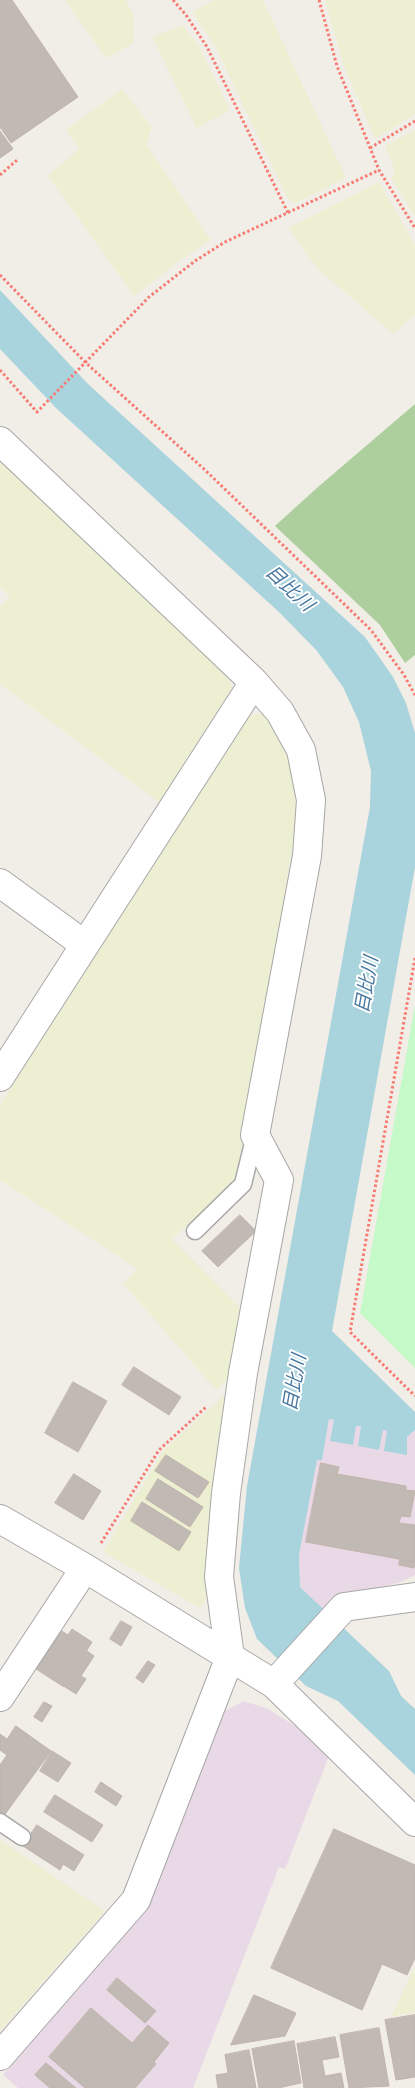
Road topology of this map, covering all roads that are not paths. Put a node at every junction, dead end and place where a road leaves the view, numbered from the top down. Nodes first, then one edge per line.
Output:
1 (0, 441) edge
2 (254, 682) junction
3 (0, 883) edge
4 (85, 945) junction
5 (0, 1077) edge
6 (256, 1135) junction
7 (195, 1231) dead end
8 (0, 1518) edge
9 (85, 1568) junction
10 (415, 1598) edge
11 (230, 1657) junction
12 (278, 1679) junction
13 (0, 1697) edge
14 (0, 1822) edge
15 (415, 1822) edge
16 (22, 1837) dead end
17 (0, 2056) edge

1 - 2 street
2 - 4 street
2 - 6 street
3 - 4 street
4 - 5 street
6 - 7 lane
6 - 11 street
8 - 9 street
9 - 11 street
9 - 13 street
10 - 12 street
11 - 12 street
11 - 17 street
12 - 15 street
14 - 16 lane

